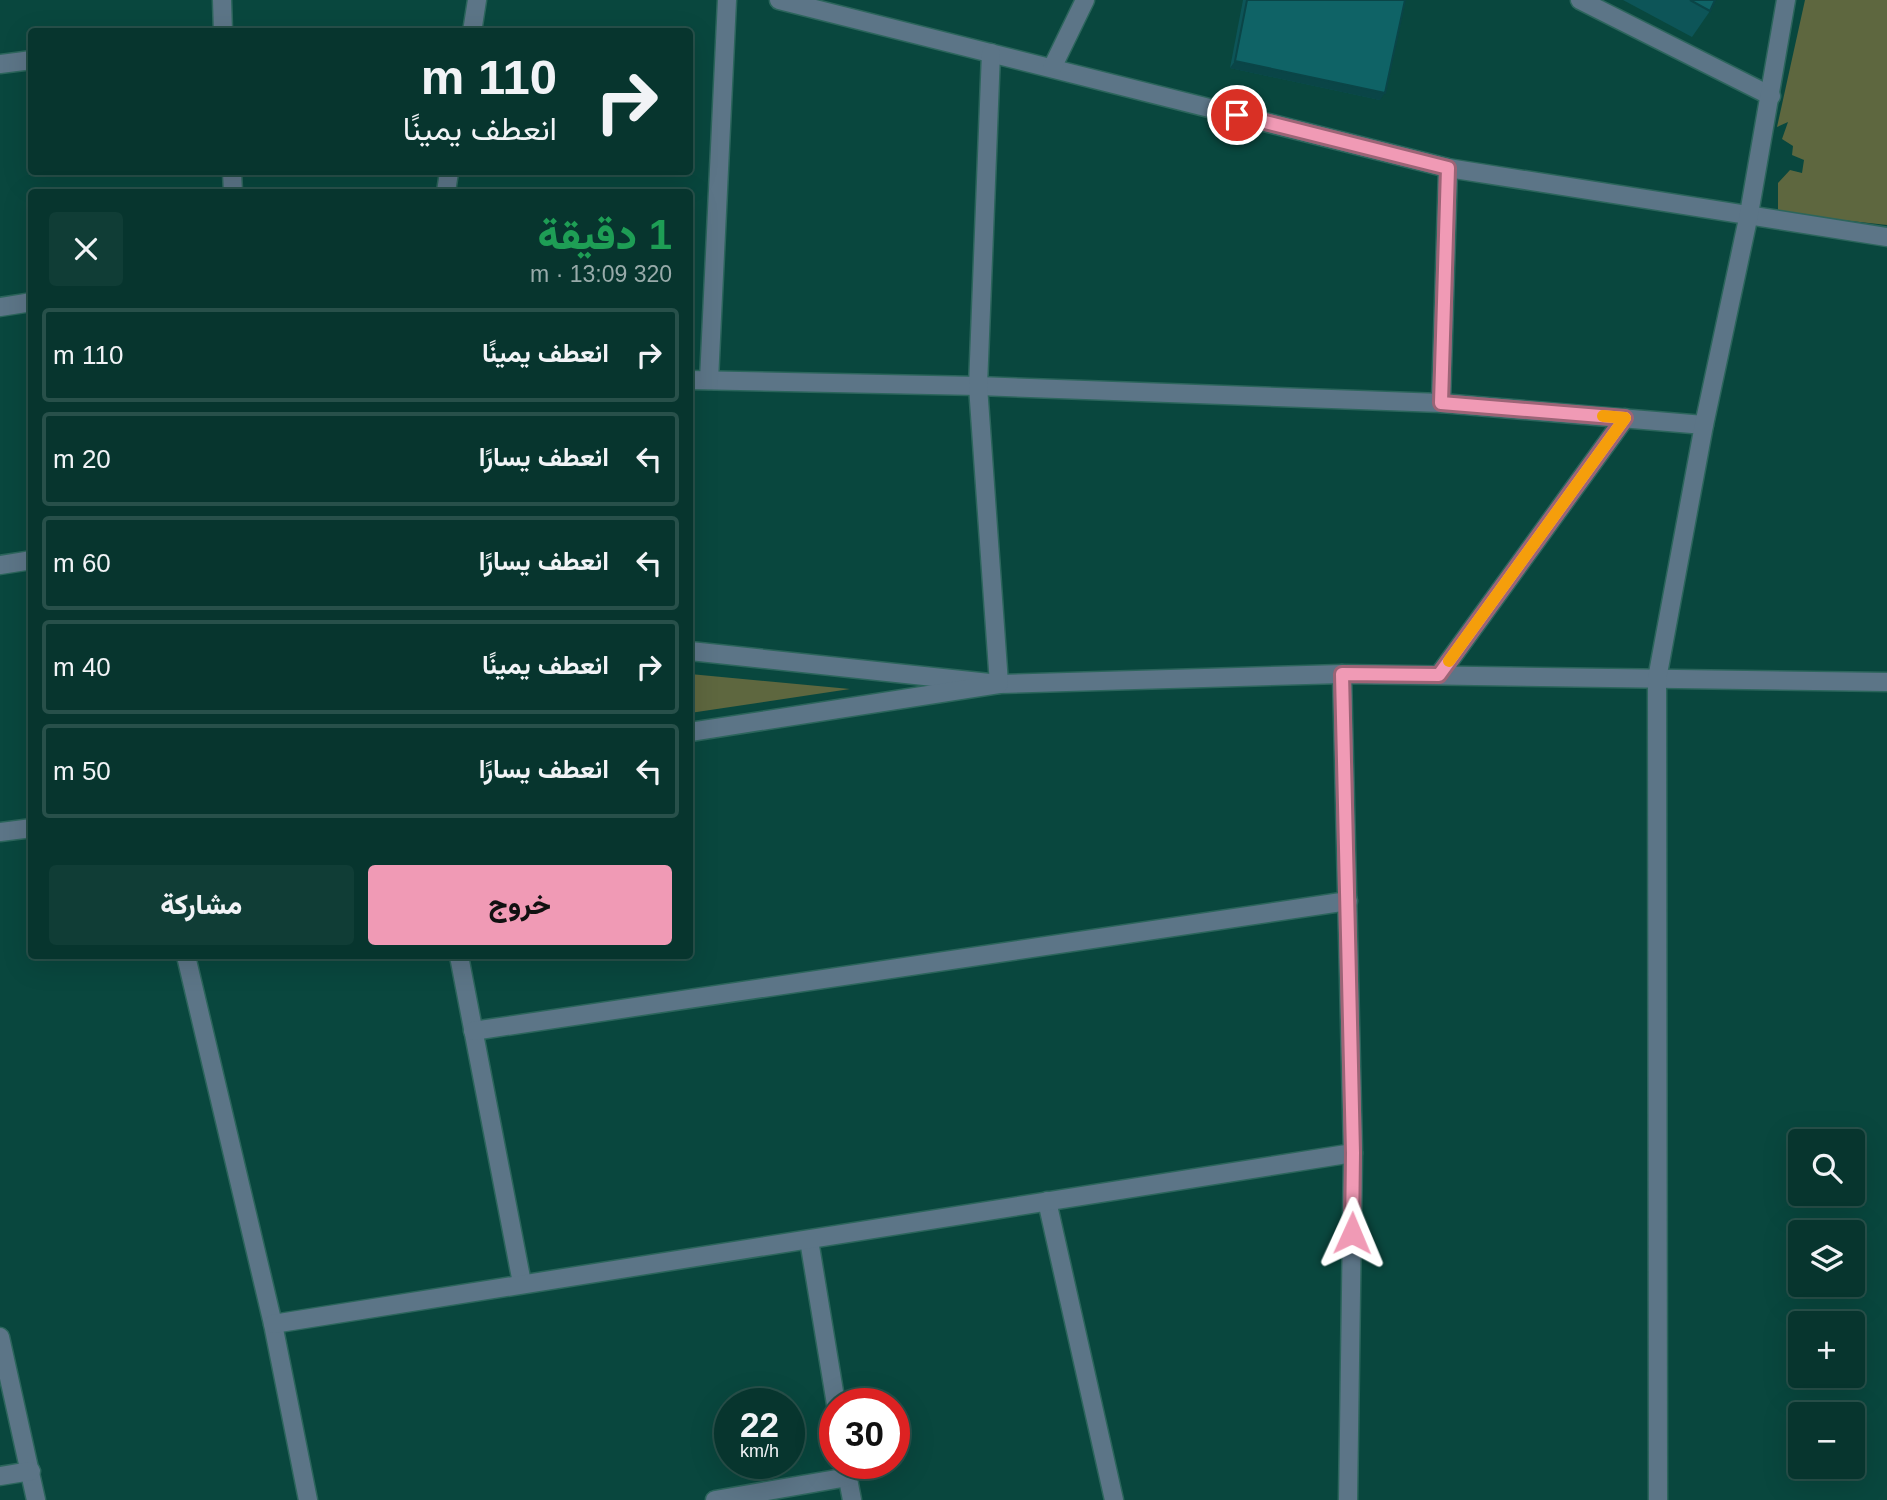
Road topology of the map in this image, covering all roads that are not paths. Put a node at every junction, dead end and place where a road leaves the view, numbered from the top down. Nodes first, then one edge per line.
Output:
1 (222, 0) edge
2 (477, 0) edge
3 (727, 0) edge
4 (779, 0) edge
5 (1085, 0) edge
6 (1580, 0) edge
7 (1786, 0) edge
8 (223, 28) edge
9 (473, 28) edge
10 (990, 53) junction
11 (28, 60) edge
12 (0, 64) edge
13 (1052, 68) junction
14 (1771, 96) junction
15 (1448, 168) junction
16 (1749, 214) junction
17 (1887, 237) edge
18 (28, 303) edge
19 (0, 307) edge
20 (693, 380) edge
21 (709, 380) junction
22 (978, 386) junction
23 (1441, 403) junction
24 (1625, 418) junction
25 (1704, 425) junction
26 (28, 561) edge
27 (0, 565) edge
28 (693, 651) edge
29 (1342, 674) junction
30 (1439, 675) junction
31 (1657, 679) junction
32 (1887, 682) edge
33 (999, 684) junction
34 (693, 732) edge
35 (28, 828) edge
36 (0, 832) edge
37 (1348, 901) junction
38 (187, 959) edge
39 (459, 959) edge
40 (473, 1031) junction
41 (1353, 1153) junction
42 (1047, 1201) junction
43 (809, 1240) junction
44 (522, 1283) junction
45 (273, 1324) junction
46 (0, 1337) edge
47 (833, 1388) edge
48 (31, 1471) junction
49 (0, 1476) edge
50 (819, 1476) edge
51 (848, 1479) edge
52 (36, 1500) edge
53 (308, 1500) edge
54 (715, 1500) edge
55 (852, 1500) edge
56 (1114, 1500) edge
57 (1348, 1500) edge
58 (1658, 1500) edge

1 - 8 street
2 - 9 street
3 - 21 street
4 - 10 street
5 - 13 street
6 - 14 street
7 - 14 street
10 - 13 street
10 - 22 street
11 - 12 street
13 - 15 street
14 - 16 street
15 - 16 street
15 - 23 street
16 - 17 street
16 - 25 street
18 - 19 street
20 - 21 street
21 - 22 street
22 - 23 street
22 - 33 street
23 - 24 street
24 - 25 street
24 - 30 street
25 - 31 street
26 - 27 street
28 - 33 street
29 - 30 street
29 - 33 street
29 - 37 street
30 - 31 street
31 - 32 street
31 - 58 street
33 - 34 street
35 - 36 street
37 - 40 street
37 - 41 street
38 - 45 street
39 - 40 street
40 - 44 street
41 - 42 street
41 - 57 street
42 - 43 street
42 - 56 street
43 - 44 street
43 - 47 street
44 - 45 street
45 - 53 street
46 - 48 street
48 - 49 street
48 - 52 street
50 - 54 street
51 - 55 street

